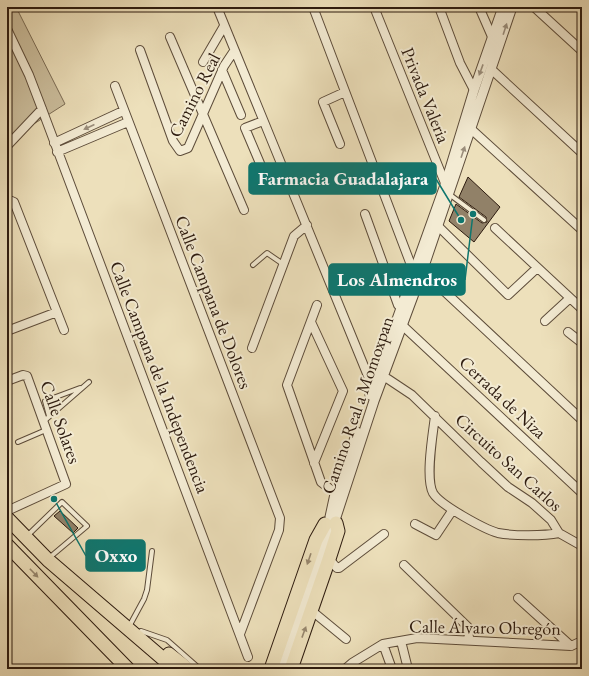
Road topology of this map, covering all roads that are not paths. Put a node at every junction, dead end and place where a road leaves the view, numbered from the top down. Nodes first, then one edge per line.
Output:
1 (217, 7) edge
2 (313, 7) edge
3 (374, 7) edge
4 (439, 7) edge
5 (479, 7) edge
6 (502, 7) edge
7 (512, 7) edge
8 (534, 7) edge
9 (224, 26) junction
10 (7, 29) edge
11 (170, 37) dead end
12 (492, 39) junction
13 (140, 50) dead end
14 (234, 51) junction
15 (582, 51) edge
16 (203, 62) dead end
17 (492, 69) junction
18 (222, 70) junction
19 (115, 86) dead end
20 (474, 90) junction
21 (345, 92) junction
22 (42, 109) junction
23 (124, 111) junction
24 (203, 112) junction
25 (241, 115) dead end
26 (263, 121) junction
27 (128, 122) junction
28 (471, 129) junction
29 (54, 143) junction
30 (340, 144) dead end
31 (7, 146) edge
32 (57, 152) junction
33 (582, 153) edge
34 (262, 168) dead end
35 (445, 185) junction
36 (449, 194) junction
37 (7, 199) edge
38 (244, 210) dead end
39 (364, 214) dead end
40 (484, 220) dead end
41 (307, 226) junction
42 (438, 226) junction
43 (496, 228) dead end
44 (582, 230) edge
45 (284, 264) junction
46 (253, 265) dead end
47 (537, 268) junction
48 (418, 271) junction
49 (570, 298) junction
50 (317, 305) dead end
51 (401, 308) junction
52 (582, 309) edge
53 (57, 312) junction
54 (545, 321) dead end
55 (311, 322) junction
56 (402, 325) junction
57 (64, 330) dead end
58 (7, 331) edge
59 (568, 332) dead end
60 (582, 343) edge
61 (252, 348) dead end
62 (379, 379) junction
63 (7, 381) edge
64 (89, 382) dead end
65 (83, 388) junction
66 (435, 416) junction
67 (46, 419) junction
68 (582, 420) edge
69 (46, 430) junction
70 (18, 442) dead end
71 (314, 463) junction
72 (582, 493) edge
73 (338, 495) junction
74 (7, 511) edge
75 (452, 511) junction
76 (7, 518) edge
77 (331, 521) junction
78 (416, 524) dead end
79 (559, 533) junction
80 (384, 534) dead end
81 (25, 538) junction
82 (7, 545) edge
83 (582, 546) edge
84 (152, 551) dead end
85 (48, 560) junction
86 (331, 561) junction
87 (404, 565) dead end
88 (518, 598) dead end
89 (312, 611) junction
90 (136, 627) junction
91 (240, 634) junction
92 (346, 639) dead end
93 (469, 639) junction
94 (401, 641) junction
95 (582, 641) edge
96 (383, 644) junction
97 (571, 646) junction
98 (248, 656) dead end
99 (128, 669) edge
100 (175, 669) edge
101 (188, 669) edge
102 (200, 669) edge
103 (271, 669) edge
104 (281, 669) edge
105 (291, 669) edge
106 (345, 669) edge
107 (392, 669) edge
108 (408, 669) edge

1 - 9 street
2 - 21 street
3 - 35 street, Privada Valeria
4 - 20 street
5 - 12 street
6 - 12 street, Camino Real a Momoxpan
17 -> 7 street, Camino Real a Momoxpan
8 - 15 street
9 - 14 street
9 - 16 street
10 - 22 street, Calle Campana de la Independencia
11 - 24 street
12 -> 20 street, Camino Real a Momoxpan
13 - 24 street, Camino Real
14 - 18 street, Camino Real
14 - 26 street
17 - 28 street, Camino Real a Momoxpan
17 - 33 street
18 - 24 street, Camino Real
18 - 25 street
19 - 23 street, Calle Campana de Dolores
20 - 35 street, Camino Real a Momoxpan
21 - 30 street
21 - 48 street
22 - 29 street, Calle Campana de la Independencia
22 - 31 street
23 - 27 street, Calle Campana de Dolores
23 -> 29 street
24 - 38 street
26 - 34 street
26 - 41 street
27 - 32 street
27 - 91 street, Calle Campana de Dolores
36 -> 28 street, Camino Real a Momoxpan
28 - 44 street
29 - 32 street, Calle Campana de la Independencia
32 - 91 street, Calle Campana de la Independencia
35 - 36 street, Privada Valeria
35 - 48 street, Camino Real a Momoxpan
36 - 40 lane
36 - 42 street, Camino Real a Momoxpan
37 - 53 street
39 - 51 street
41 - 45 street
41 - 62 street
42 - 47 street
42 - 48 street, Camino Real a Momoxpan
43 - 47 street
45 - 46 lane
45 - 61 street
47 - 49 street
48 - 51 street, Camino Real a Momoxpan
48 - 56 street, Camino Real a Momoxpan
48 - 68 street
49 - 52 street
49 - 54 street
50 - 55 street
51 - 62 street, Camino Real a Momoxpan
53 - 57 street
53 - 58 street
55 - 71 street
55 - 71 street
56 - 62 street, Camino Real a Momoxpan
56 - 72 street, Cerrada de Niza
59 - 60 street
62 - 66 street, Circuito San Carlos
62 - 73 street, Camino Real a Momoxpan
63 - 67 street, Calle Solares
64 - 65 lane
65 - 67 lane
65 - 67 lane
66 - 75 street, Circuito San Carlos
66 - 79 street, Circuito San Carlos
67 - 69 street, Calle Solares
69 - 70 lane
69 - 74 street, Calle Solares
71 - 73 street
73 - 77 street, Camino Real a Momoxpan
75 - 78 street
75 - 79 street, Circuito San Carlos
76 - 81 highway
77 - 86 highway
77 -> 103 highway
77 - 104 street, Camino Real a Momoxpan
79 - 83 street
80 - 86 street
81 - 85 highway
81 - 85 lane
82 -> 99 highway
84 - 90 lane
85 - 90 highway
85 - 100 highway
86 - 89 highway
87 - 93 street
88 - 97 street
89 - 92 street
105 -> 89 highway
90 - 101 highway
90 - 102 lane
91 - 98 street, Calle Campana de la Independencia
93 - 94 street, Calle Álvaro Obregón
93 - 97 street, Calle Álvaro Obregón
94 - 96 street, Calle Álvaro Obregón
94 - 108 street
95 - 97 street, Calle Álvaro Obregón
96 - 106 street, Calle Álvaro Obregón
96 - 107 street

